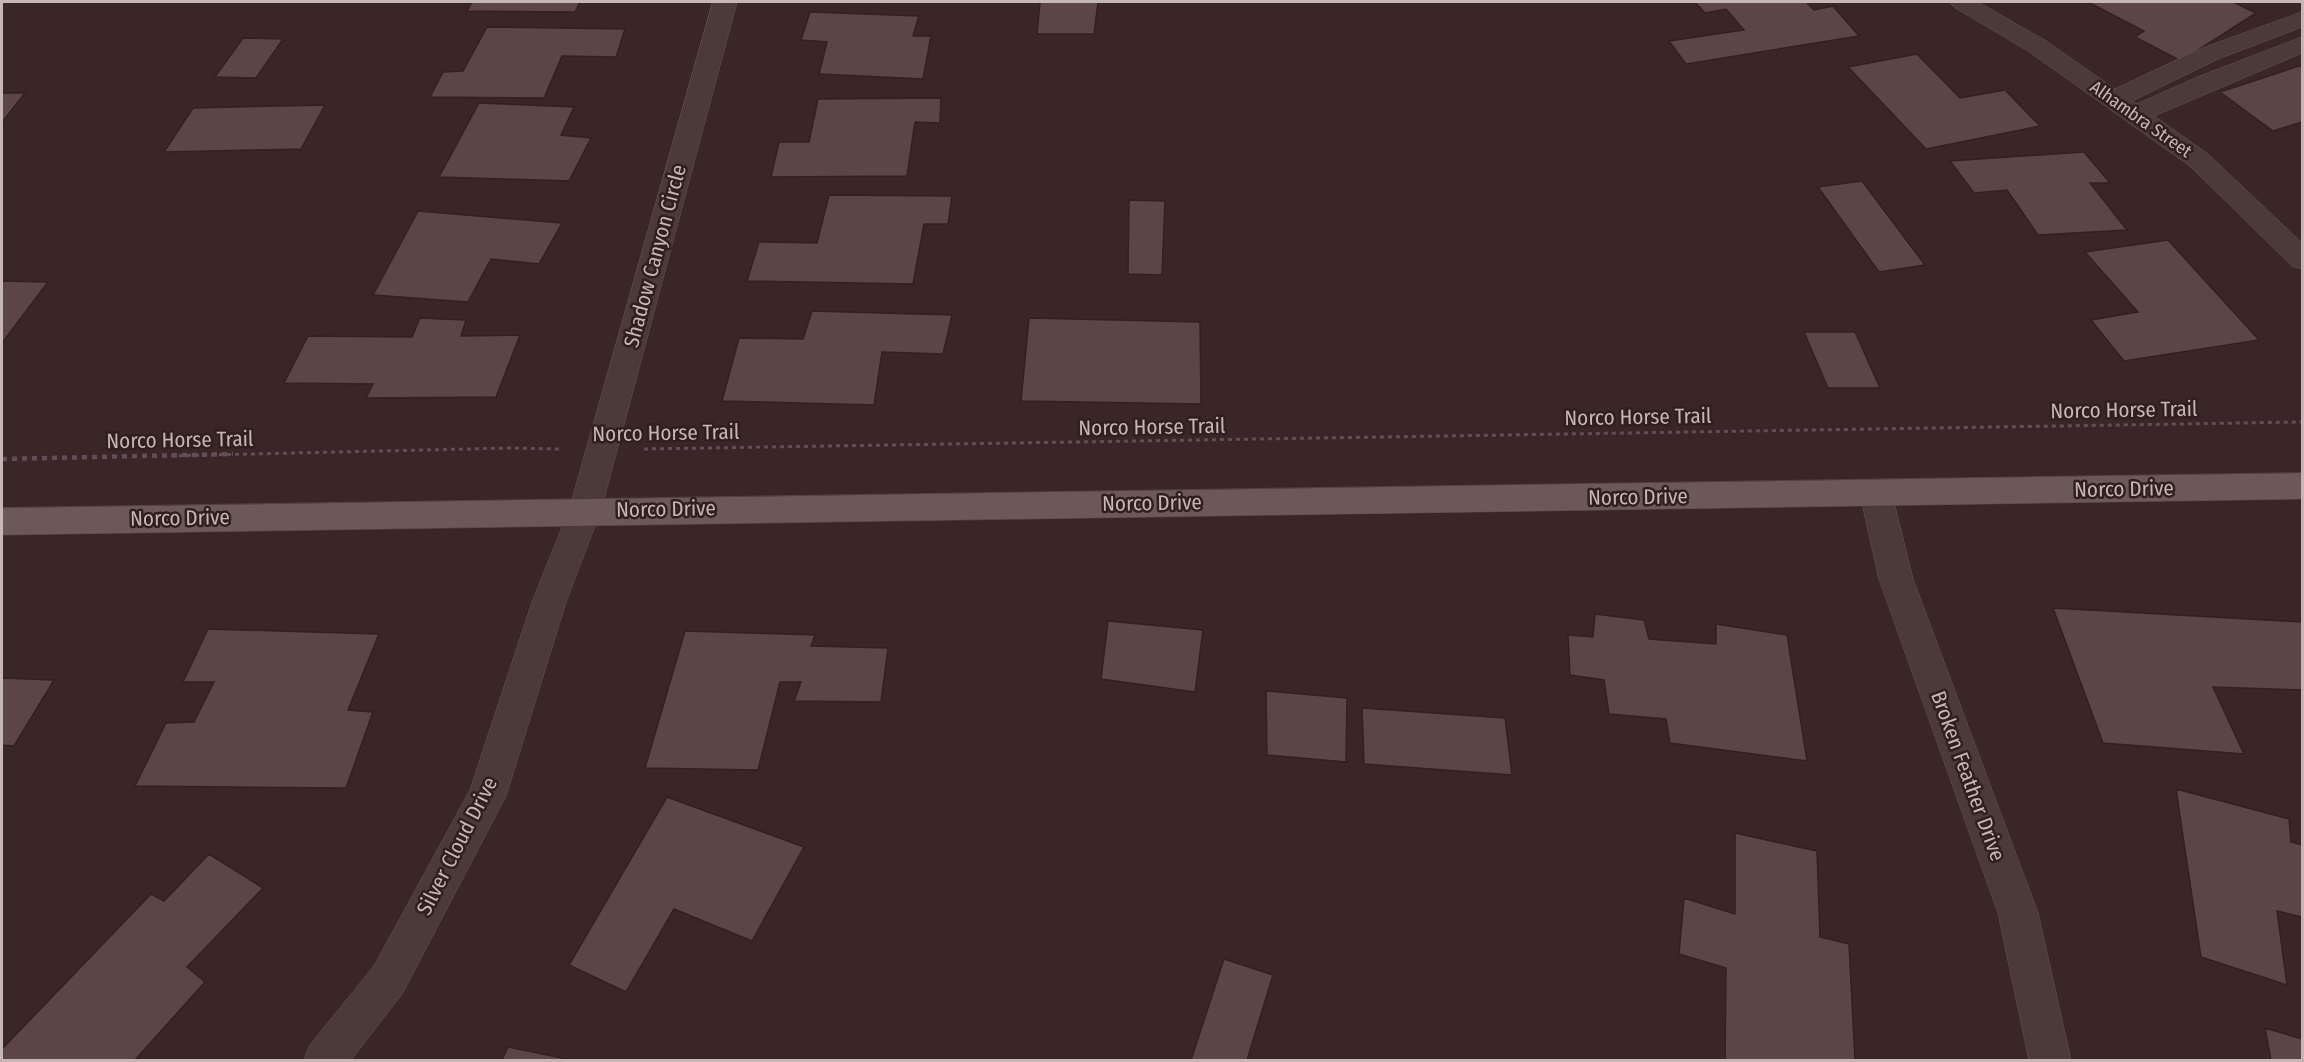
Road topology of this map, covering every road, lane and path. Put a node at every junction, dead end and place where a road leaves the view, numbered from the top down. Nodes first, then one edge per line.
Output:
1 (725, 2) edge
2 (1962, 2) edge
3 (2302, 19) edge
4 (2302, 44) edge
5 (2114, 99) junction
6 (2135, 115) junction
7 (2302, 259) edge
8 (2302, 422) edge
9 (601, 450) junction
10 (2, 459) edge
11 (2302, 486) edge
12 (1876, 494) junction
13 (585, 510) junction
14 (2, 522) edge
15 (325, 1060) edge
16 (2050, 1060) edge

1 - 9 street, Shadow Canyon Circle
2 - 5 street, Alhambra Street
3 - 5 street
4 - 6 street
5 - 6 street, Alhambra Street
6 - 7 street, Alhambra Street
8 - 9 path, Norco Horse Trail
9 - 10 path, Norco Horse Trail
9 - 13 street, Shadow Canyon Circle
11 - 12 main road, Norco Drive
12 - 13 main road, Norco Drive
12 - 16 street, Broken Feather Drive
13 - 14 main road, Norco Drive
13 - 15 street, Silver Cloud Drive

